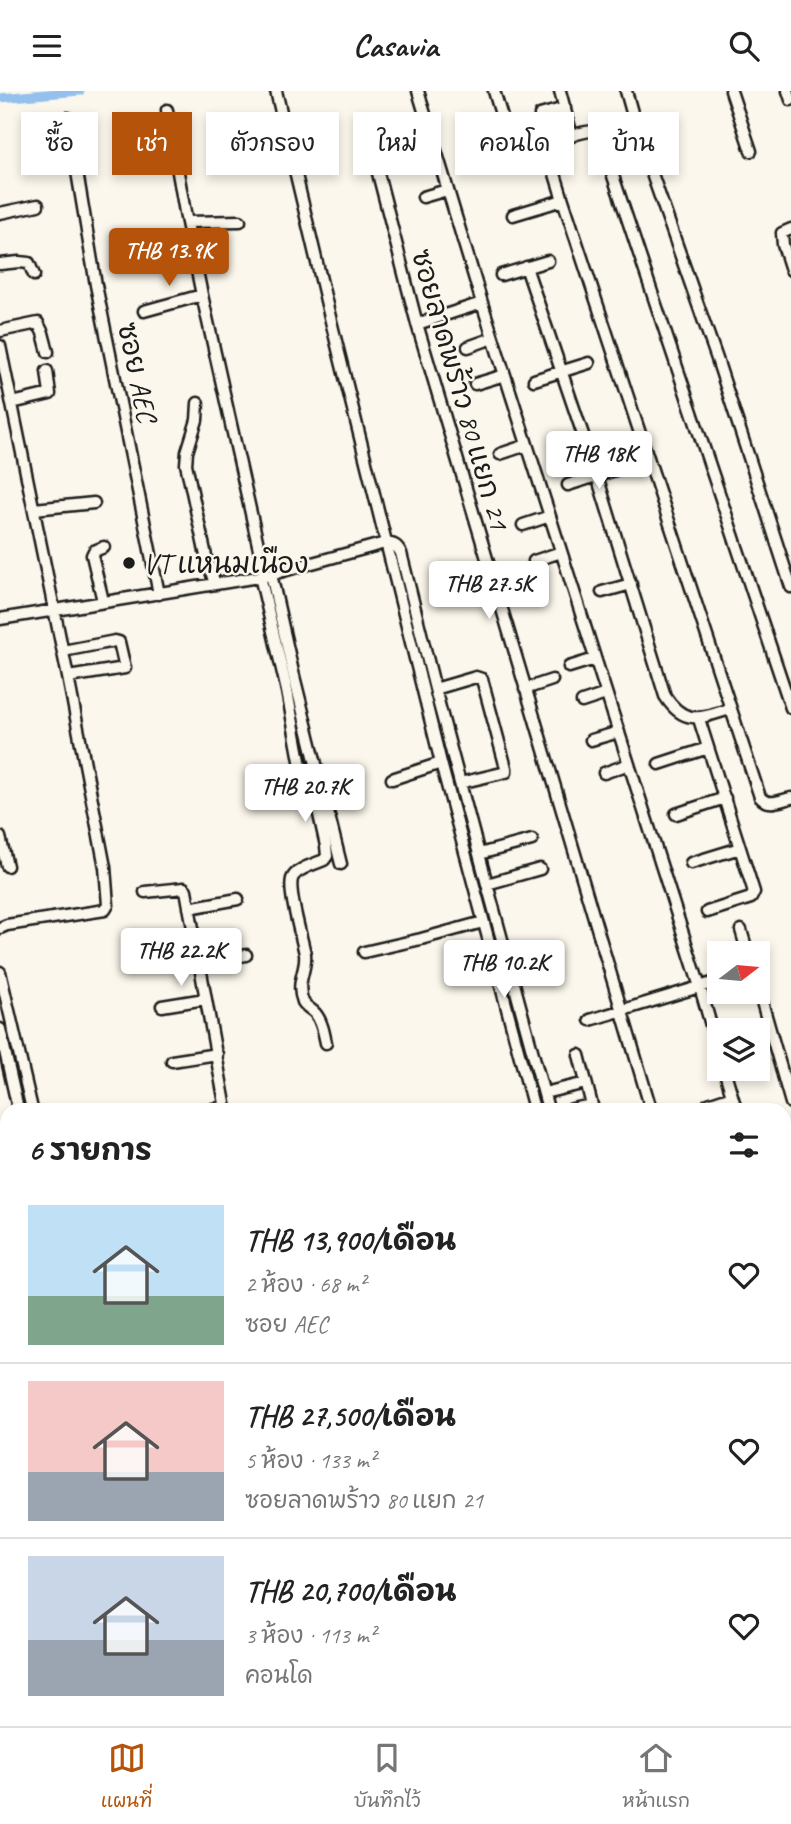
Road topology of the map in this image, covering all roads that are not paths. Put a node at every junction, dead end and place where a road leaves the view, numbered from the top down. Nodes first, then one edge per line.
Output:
1 (276, 91) edge
2 (418, 91) edge
3 (494, 91) edge
4 (561, 91) edge
5 (626, 91) edge
6 (730, 91) edge
7 (788, 91) edge
8 (791, 100) edge
9 (565, 108) junction
10 (167, 110) dead end
11 (500, 112) edge
12 (551, 112) edge
13 (566, 112) edge
14 (574, 136) edge
15 (751, 151) dead end
16 (78, 175) edge
17 (378, 175) edge
18 (555, 175) edge
19 (447, 190) junction
20 (423, 197) dead end
21 (563, 200) junction
22 (38, 205) dead end
23 (0, 213) edge
24 (513, 215) dead end
25 (240, 221) dead end
26 (187, 222) junction
27 (791, 229) edge
28 (548, 261) dead end
29 (0, 264) edge
30 (526, 267) junction
31 (791, 269) edge
32 (34, 275) dead end
33 (501, 275) dead end
34 (202, 295) junction
35 (482, 303) junction
36 (144, 311) dead end
37 (417, 324) junction
38 (0, 331) edge
39 (493, 338) junction
40 (0, 346) edge
41 (468, 347) dead end
42 (48, 352) dead end
43 (589, 363) dead end
44 (47, 371) dead end
45 (562, 372) junction
46 (505, 375) junction
47 (534, 380) dead end
48 (475, 384) dead end
49 (198, 403) dead end
50 (12, 404) junction
51 (527, 445) junction
52 (500, 454) dead end
53 (621, 468) dead end
54 (597, 476) junction
55 (568, 485) dead end
56 (94, 503) dead end
57 (34, 509) junction
58 (550, 516) junction
59 (523, 525) dead end
60 (386, 543) junction
61 (104, 547) dead end
62 (561, 552) junction
63 (534, 561) dead end
64 (265, 575) junction
65 (631, 584) junction
66 (215, 585) junction
67 (791, 587) edge
68 (602, 592) dead end
69 (159, 594) junction
70 (103, 601) junction
71 (55, 609) junction
72 (0, 619) edge
73 (62, 651) junction
74 (596, 659) junction
75 (569, 667) dead end
76 (68, 677) junction
77 (552, 680) dead end
78 (435, 689) junction
79 (525, 689) junction
80 (607, 694) junction
81 (582, 702) dead end
82 (791, 708) edge
83 (730, 709) junction
84 (699, 719) junction
85 (619, 731) junction
86 (592, 740) dead end
87 (708, 748) junction
88 (441, 763) junction
89 (629, 764) junction
90 (659, 764) dead end
91 (604, 773) dead end
92 (392, 779) dead end
93 (460, 783) junction
94 (724, 798) junction
95 (791, 798) edge
96 (676, 814) dead end
97 (0, 837) edge
98 (532, 840) dead end
99 (740, 848) junction
100 (479, 855) junction
101 (691, 863) dead end
102 (341, 864) dead end
103 (7, 866) dead end
104 (540, 869) dead end
105 (487, 884) junction
106 (145, 892) dead end
107 (238, 899) dead end
108 (190, 908) junction
109 (707, 912) dead end
110 (483, 922) junction
111 (0, 928) edge
112 (741, 930) dead end
113 (744, 941) edge
114 (196, 944) junction
115 (364, 952) dead end
116 (153, 953) dead end
117 (246, 955) dead end
118 (199, 964) junction
119 (0, 972) edge
120 (707, 985) edge
121 (700, 987) junction
122 (205, 999) junction
123 (763, 1005) edge
124 (162, 1006) dead end
125 (622, 1010) junction
126 (709, 1018) edge
127 (590, 1020) dead end
128 (0, 1029) edge
129 (326, 1043) dead end
130 (217, 1053) junction
131 (579, 1055) dead end
132 (172, 1061) dead end
133 (728, 1081) edge
134 (586, 1083) junction
135 (544, 1093) junction
136 (732, 1096) junction
137 (17, 1103) edge
138 (31, 1103) edge
139 (225, 1103) edge
140 (532, 1103) edge
141 (546, 1103) edge
142 (592, 1103) edge
143 (649, 1103) edge
144 (711, 1103) edge
145 (734, 1103) edge
146 (791, 1103) edge

1 - 60 street
2 - 19 street
3 - 11 street
4 - 9 street
5 - 67 street
6 - 15 street
7 - 8 street
9 - 12 street
9 - 13 street
10 - 26 street
14 - 82 street
16 - 69 street, ซอย AEC
17 - 37 street, ซอยลาดพร้าว 80 แยก 21
18 - 21 street
19 - 20 street
19 - 35 street
21 - 24 street
21 - 83 street
22 - 23 street
25 - 26 street
26 - 34 street
27 - 31 street
28 - 30 street
29 - 32 street
30 - 33 street
30 - 45 street
34 - 36 street
34 - 64 street
35 - 37 street
35 - 39 street
37 - 79 street, ซอยลาดพร้าว 80 แยก 21
38 - 42 street
39 - 41 street
39 - 46 street
40 - 50 street
43 - 45 street
44 - 50 street
45 - 47 street
45 - 54 street
46 - 48 street
46 - 51 street
49 - 66 street
50 - 57 street
51 - 52 street
51 - 58 street
53 - 54 street
54 - 55 street
54 - 65 street
56 - 57 street
57 - 71 street
58 - 59 street
58 - 62 street
60 - 64 street
60 - 78 street
60 - 88 street
61 - 70 street
62 - 63 street
62 - 74 street
64 - 66 street
64 - 102 street
64 - 129 street
65 - 68 street
65 - 84 street
66 - 69 street
69 - 70 street
70 - 71 street
71 - 72 street
71 - 73 street
73 - 76 street
73 - 76 street
74 - 75 street
74 - 80 street
76 - 111 street
77 - 79 street
78 - 93 street
78 - 93 street
79 - 125 street, ซอยลาดพร้าว 80 แยก 21
80 - 81 street
80 - 85 street
83 - 84 street
83 - 95 street
84 - 87 street
85 - 86 street
85 - 89 street
87 - 90 street
87 - 94 street
88 - 92 street
88 - 110 street
89 - 91 street
89 - 121 street
93 - 100 street
94 - 96 street
94 - 99 street
97 - 103 street
98 - 100 street
99 - 101 street
99 - 109 street
100 - 105 street
104 - 105 street
105 - 135 street
106 - 108 street
107 - 108 street
108 - 114 street
110 - 115 street
110 - 140 street
112 - 113 street
114 - 116 street
114 - 118 street
117 - 118 street
118 - 122 street
119 - 138 street
120 - 121 street
121 - 125 street
121 - 126 street
122 - 124 street
122 - 130 street
123 - 146 street
125 - 127 street
125 - 143 street, ซอยลาดพร้าว 80 แยก 21
128 - 137 street
130 - 132 street
130 - 139 street
131 - 134 street
133 - 136 street
134 - 135 street
134 - 142 street
135 - 141 street
136 - 144 street
136 - 145 street

